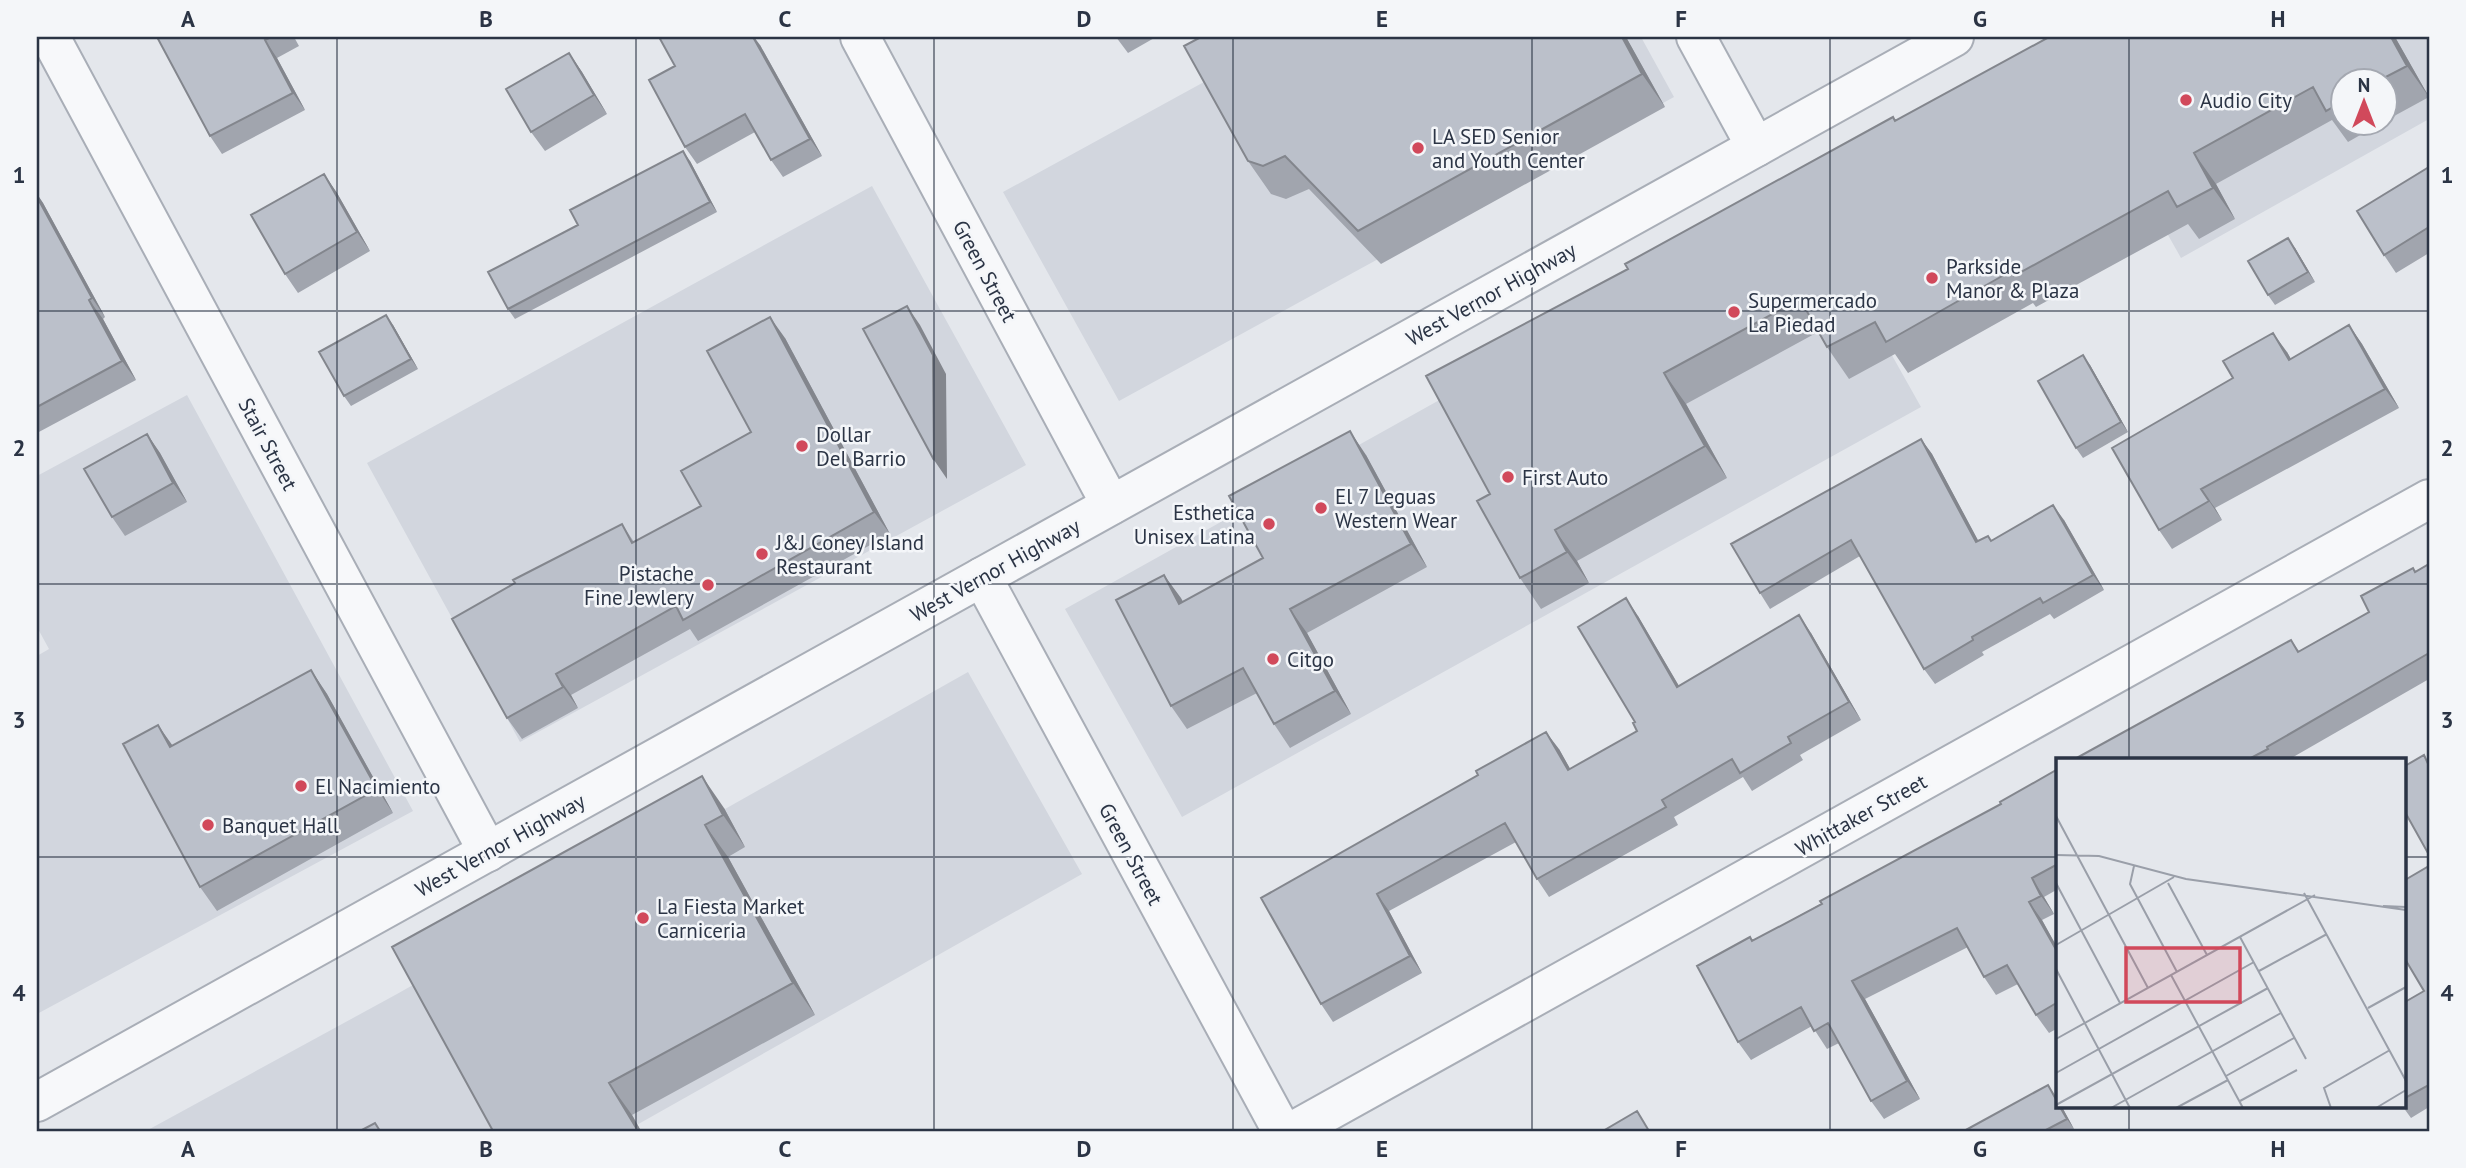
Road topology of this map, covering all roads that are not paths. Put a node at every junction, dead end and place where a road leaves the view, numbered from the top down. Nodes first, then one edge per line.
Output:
1 (50, 37) edge
2 (860, 37) edge
3 (1696, 37) edge
4 (1954, 37) edge
5 (1756, 147) junction
6 (2429, 499) edge
7 (1111, 505) junction
8 (982, 578) junction
9 (488, 852) junction
10 (37, 1102) edge
11 (1282, 1131) edge
12 (1293, 1131) edge

1 - 9 street, Stair Street
2 - 7 street, Green Street
3 - 5 street
4 - 5 street, West Vernor Highway
5 - 7 street, West Vernor Highway
6 - 12 street, Whittaker Street
7 - 8 street, West Vernor Highway
8 - 9 street, West Vernor Highway
8 - 11 street, Green Street
9 - 10 street, West Vernor Highway

